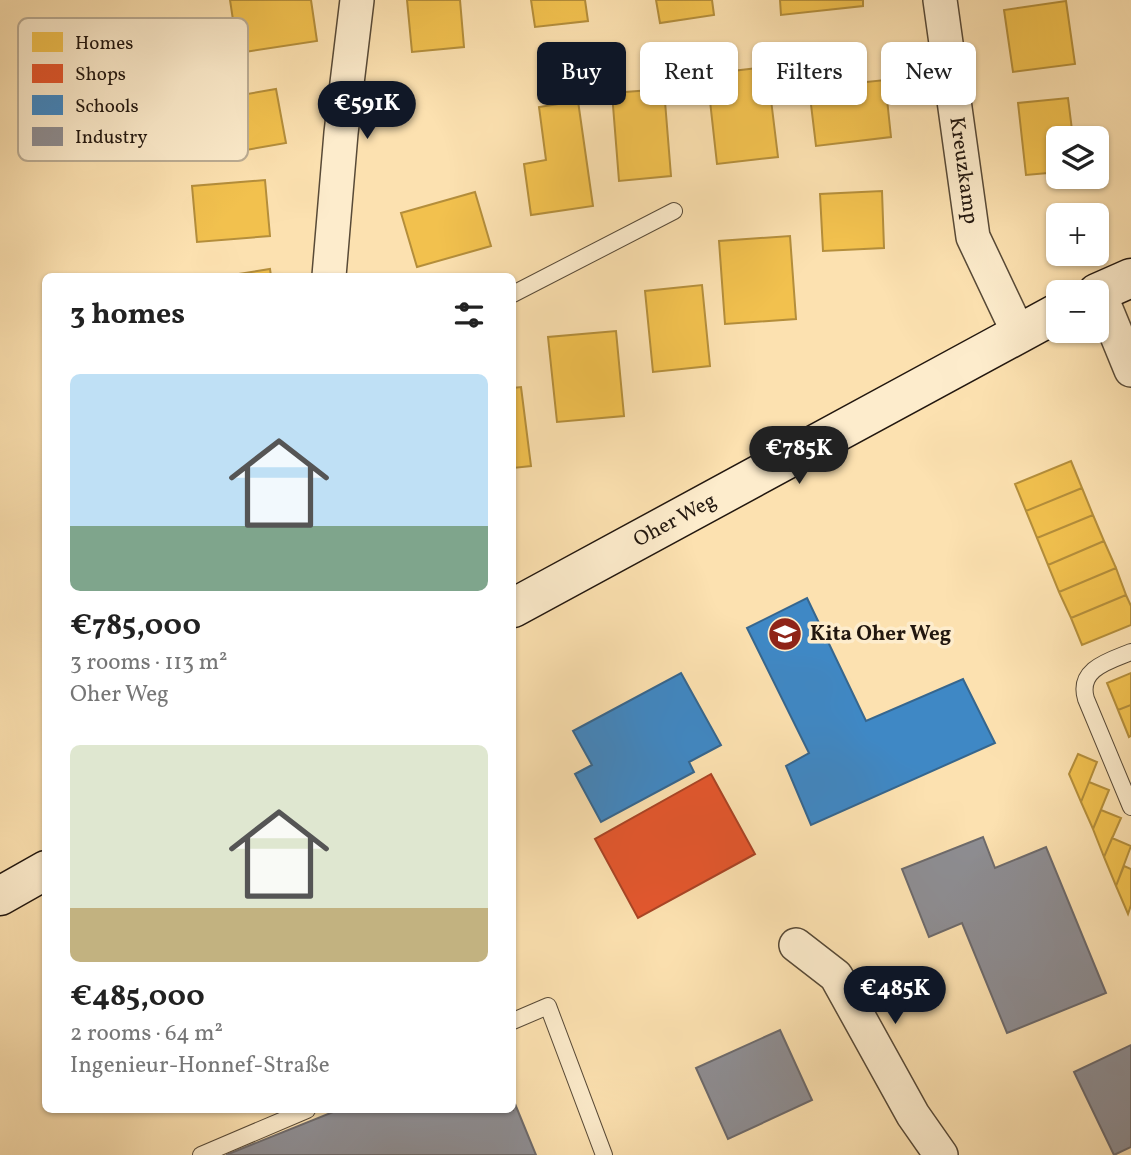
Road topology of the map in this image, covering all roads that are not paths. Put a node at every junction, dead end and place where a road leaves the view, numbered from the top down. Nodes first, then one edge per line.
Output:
1 (357, 0) edge
2 (940, 0) edge
3 (674, 211) dead end
4 (329, 273) edge
5 (1109, 287) edge
6 (516, 292) edge
7 (1046, 318) edge
8 (1018, 332) junction
9 (1131, 370) edge
10 (516, 606) edge
11 (1131, 652) edge
12 (1131, 807) edge
13 (42, 872) edge
14 (0, 896) edge
15 (796, 945) dead end
16 (516, 1020) edge
17 (300, 1113) edge
18 (201, 1155) edge
19 (604, 1155) edge
20 (941, 1155) edge

1 - 4 street
2 - 8 street, Kreuzkamp
3 - 6 lane
5 - 9 street
7 - 8 street, Oher Weg
8 - 10 street, Oher Weg
11 - 12 lane
13 - 14 street
15 - 20 street
16 - 19 lane
17 - 18 lane

